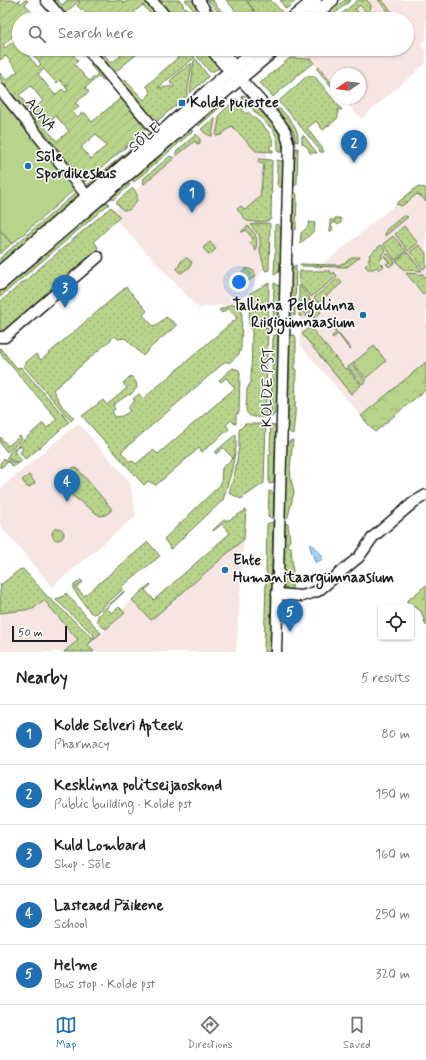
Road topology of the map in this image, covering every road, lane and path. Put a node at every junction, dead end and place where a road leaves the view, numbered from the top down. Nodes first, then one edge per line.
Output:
1 (46, 0) edge
2 (151, 0) edge
3 (199, 0) edge
4 (315, 0) edge
5 (332, 0) edge
6 (56, 12) edge
7 (162, 12) edge
8 (205, 12) edge
9 (300, 12) edge
10 (318, 12) edge
11 (93, 56) edge
12 (217, 56) edge
13 (227, 56) edge
14 (251, 56) edge
15 (264, 56) edge
16 (236, 74) junction
17 (0, 89) edge
18 (163, 137) junction
19 (90, 200) junction
20 (98, 258) dead end
21 (0, 272) edge
22 (0, 284) edge
23 (0, 337) edge
24 (426, 495) edge
25 (277, 594) junction
26 (276, 652) edge

1 - 6 street
2 - 7 street
3 - 8 street
4 - 9 main road
5 - 10 main road
11 - 18 street
12 - 16 street, KOLDE PST
13 - 16 street, KOLDE PST
14 - 16 main road, SÕLE
15 - 16 main road, SÕLE
16 - 18 main road, SÕLE
16 - 25 street, KOLDE PST
17 - 19 street, AUNA
18 - 19 main road, SÕLE
19 - 21 main road, SÕLE
19 - 22 main road, SÕLE
20 - 23 street
24 - 25 street
25 - 26 street, KOLDE PST

